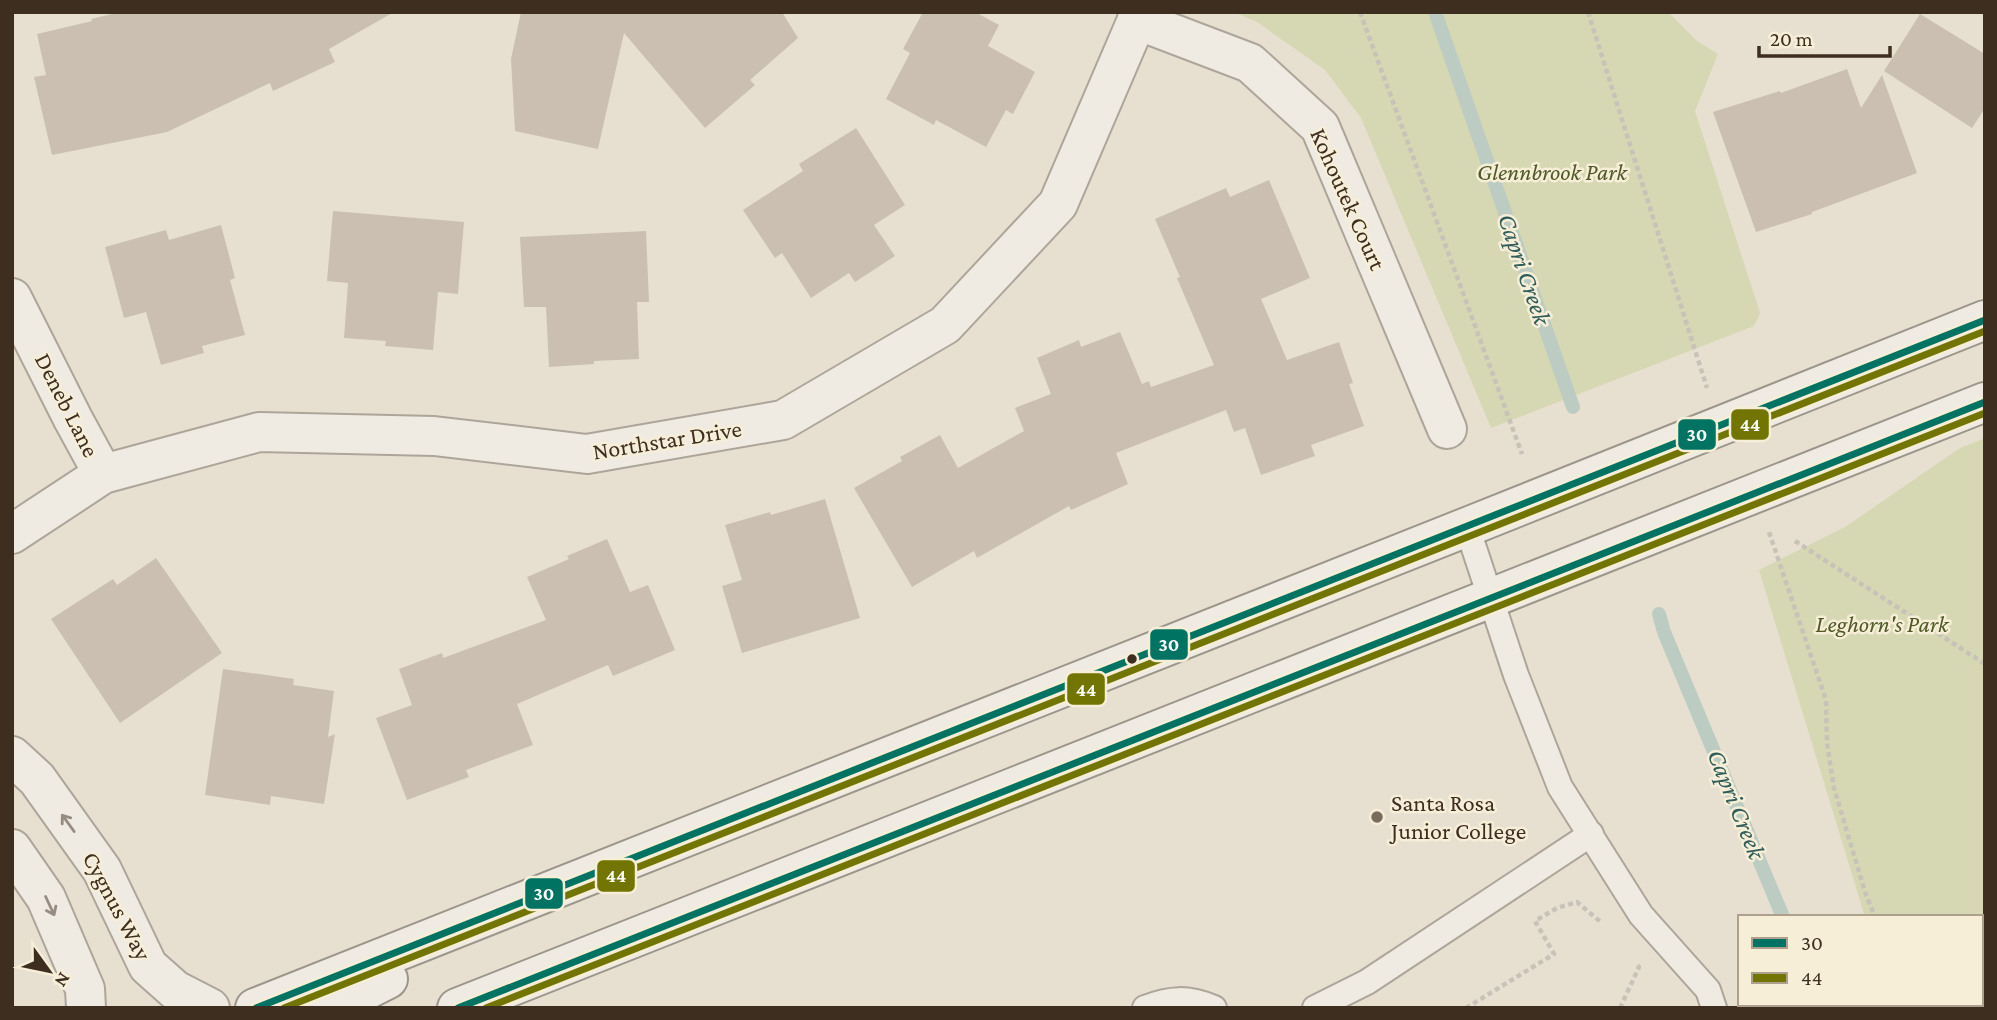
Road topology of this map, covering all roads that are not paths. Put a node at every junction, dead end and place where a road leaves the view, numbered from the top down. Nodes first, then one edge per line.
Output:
1 (1138, 16) edge
2 (12, 298) edge
3 (1985, 320) edge
4 (1985, 402) edge
5 (1447, 429) dead end
6 (103, 474) junction
7 (1467, 527) junction
8 (12, 534) edge
9 (1491, 598) junction
10 (12, 756) edge
11 (1591, 834) junction
12 (12, 849) edge
13 (601, 869) junction
14 (86, 1008) edge
15 (210, 1008) edge
16 (255, 1008) edge
17 (331, 1008) edge
18 (457, 1008) edge
19 (1144, 1008) edge
20 (1214, 1008) edge
21 (1315, 1008) edge
22 (1714, 1008) edge

1 - 5 main road, Kohoutek Court
1 - 6 main road, Northstar Drive
2 - 6 main road, Deneb Lane
3 - 7 main road
4 - 9 main road
6 - 8 main road, Northstar Drive
7 - 9 lane
7 - 13 main road
9 - 11 lane
9 - 18 main road
15 -> 10 main road, Cygnus Way
11 - 21 lane
11 - 22 lane
12 -> 14 main road
13 - 16 main road
13 - 17 main road
19 - 20 lane

